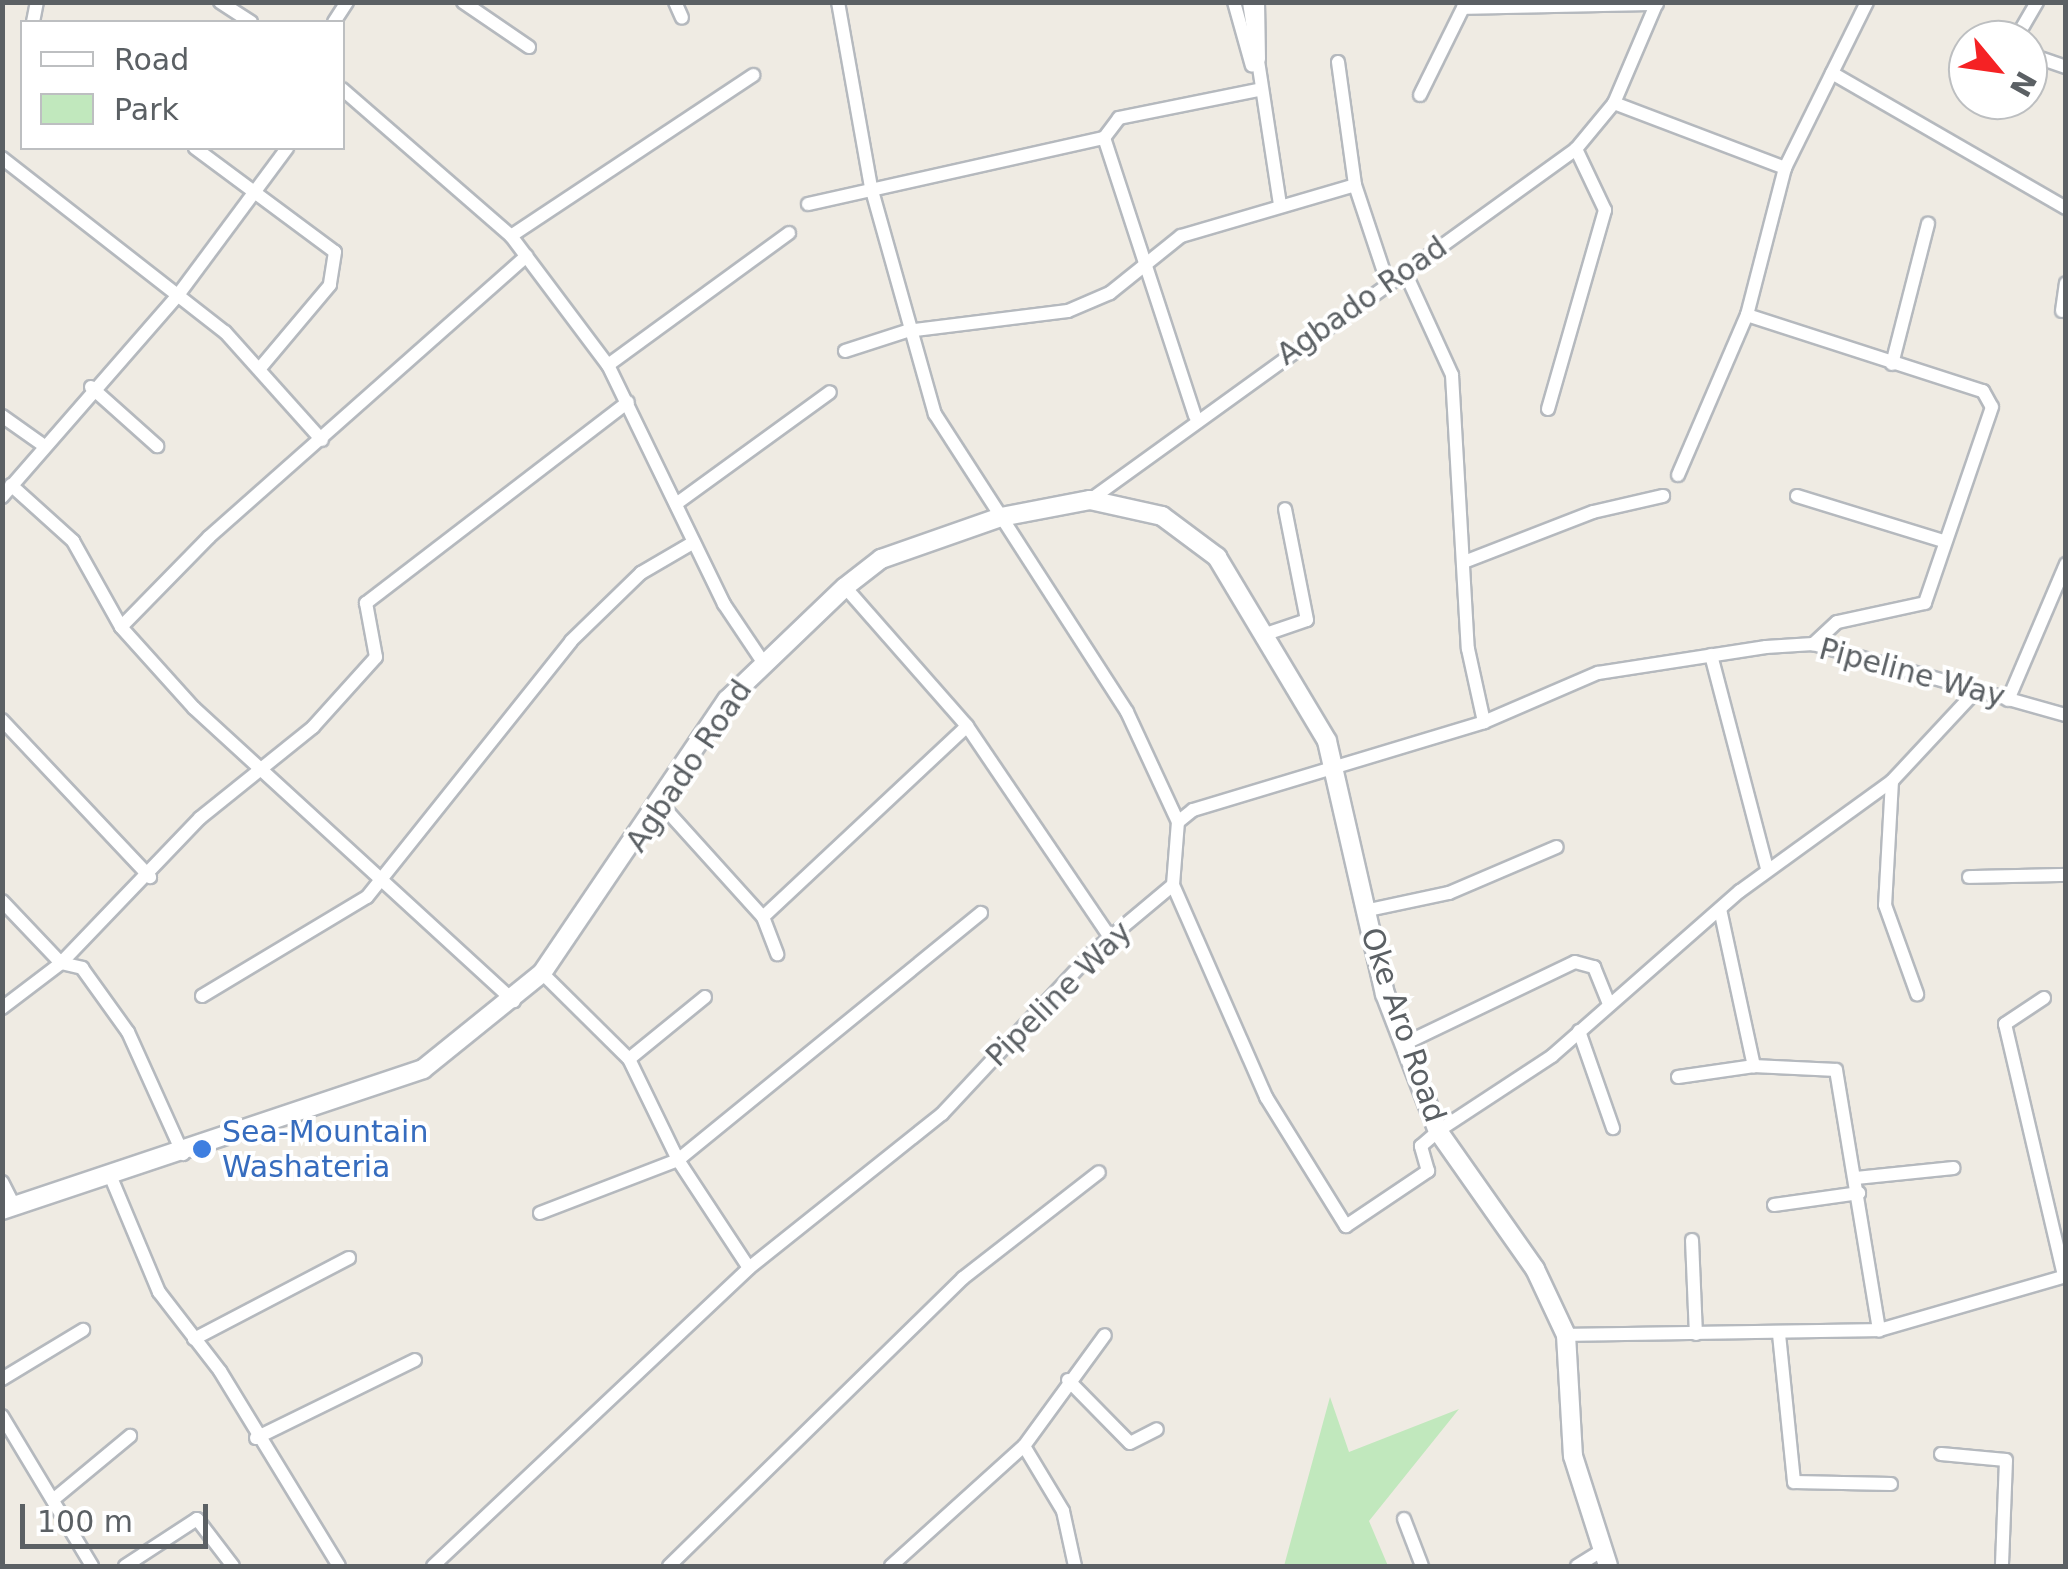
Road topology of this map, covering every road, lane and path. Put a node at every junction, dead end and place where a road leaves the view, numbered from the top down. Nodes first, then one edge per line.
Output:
1 (220, 2) edge
2 (463, 2) edge
3 (675, 2) edge
4 (838, 2) edge
5 (1234, 2) edge
6 (1249, 2) edge
7 (1258, 2) edge
8 (1867, 2) edge
9 (1657, 3) edge
10 (682, 18) dead end
11 (248, 20) edge
12 (529, 46) dead end
13 (1338, 62) dead end
14 (1832, 73) junction
15 (1256, 74) junction
16 (753, 75) dead end
17 (1258, 90) junction
18 (345, 91) edge
19 (1420, 95) dead end
20 (1614, 103) junction
21 (1104, 138) junction
22 (1576, 149) junction
23 (198, 150) edge
24 (286, 150) edge
25 (6, 167) edge
26 (1784, 168) junction
27 (1355, 186) junction
28 (871, 187) junction
29 (258, 191) junction
30 (808, 204) dead end
31 (1280, 205) junction
32 (2066, 208) edge
33 (1928, 224) dead end
34 (790, 233) dead end
35 (512, 236) junction
36 (527, 256) junction
37 (1147, 262) junction
38 (1404, 270) junction
39 (1387, 281) junction
40 (2066, 283) edge
41 (178, 295) junction
42 (2062, 311) dead end
43 (1747, 316) junction
44 (907, 331) junction
45 (845, 351) dead end
46 (1892, 364) junction
47 (608, 365) junction
48 (261, 366) junction
49 (91, 387) junction
50 (830, 392) dead end
51 (628, 402) junction
52 (1548, 409) dead end
53 (2, 416) edge
54 (1195, 416) junction
55 (322, 440) junction
56 (43, 445) junction
57 (157, 446) dead end
58 (1678, 476) dead end
59 (7, 491) edge
60 (1663, 496) dead end
61 (1797, 496) dead end
62 (1090, 500) junction
63 (676, 504) junction
64 (1284, 509) dead end
65 (1001, 517) junction
66 (1943, 541) junction
67 (694, 542) junction
68 (1464, 562) junction
69 (2064, 571) edge
70 (844, 586) junction
71 (121, 627) junction
72 (1266, 634) junction
73 (1813, 644) junction
74 (1711, 656) junction
75 (762, 662) junction
76 (1977, 690) junction
77 (2008, 700) junction
78 (2066, 715) edge
79 (2, 720) edge
80 (1484, 722) junction
81 (967, 726) junction
82 (1336, 766) junction
83 (264, 771) junction
84 (1892, 781) junction
85 (659, 802) junction
86 (1178, 822) junction
87 (1557, 847) dead end
88 (1768, 870) junction
89 (2066, 875) edge
90 (150, 877) junction
91 (1969, 877) dead end
92 (380, 880) junction
93 (1173, 885) junction
94 (2, 901) edge
95 (1720, 909) junction
96 (1364, 911) junction
97 (981, 912) dead end
98 (763, 918) junction
99 (1110, 937) junction
100 (778, 954) dead end
101 (62, 962) junction
102 (542, 973) junction
103 (1916, 994) dead end
104 (202, 996) dead end
105 (705, 996) dead end
106 (2044, 998) dead end
107 (514, 1001) junction
108 (1609, 1004) junction
109 (2, 1008) edge
110 (1579, 1031) junction
111 (1406, 1043) junction
112 (629, 1059) junction
113 (1754, 1066) junction
114 (1678, 1077) dead end
115 (1613, 1128) dead end
116 (1438, 1131) junction
117 (183, 1154) junction
118 (678, 1160) junction
119 (1953, 1168) dead end
120 (1099, 1172) dead end
121 (110, 1175) junction
122 (1856, 1178) junction
123 (2, 1182) edge
124 (1858, 1193) junction
125 (1774, 1205) dead end
126 (8, 1208) edge
127 (540, 1213) dead end
128 (1692, 1240) dead end
129 (349, 1258) dead end
130 (749, 1268) junction
131 (2064, 1276) edge
132 (82, 1330) dead end
133 (1879, 1330) junction
134 (1696, 1334) junction
135 (1779, 1334) junction
136 (1105, 1335) dead end
137 (1566, 1335) junction
138 (194, 1339) junction
139 (415, 1360) dead end
140 (2, 1379) edge
141 (1068, 1380) junction
142 (2, 1416) edge
143 (1157, 1429) dead end
144 (130, 1436) dead end
145 (256, 1438) junction
146 (1024, 1446) junction
147 (1941, 1454) dead end
148 (1892, 1484) dead end
149 (54, 1499) junction
150 (1404, 1519) dead end
151 (1604, 1559) edge
152 (913, 1562) edge
153 (92, 1566) edge
154 (125, 1566) edge
155 (233, 1566) edge
156 (339, 1566) edge
157 (433, 1566) edge
158 (669, 1566) edge
159 (891, 1566) edge
160 (1075, 1566) edge
161 (1422, 1566) edge
162 (1577, 1566) edge
163 (2002, 1566) edge

1 - 11 street
2 - 12 street
3 - 10 street
4 - 28 street
5 - 15 street
6 - 15 street
7 - 15 street
8 - 14 street
9 - 19 street
9 - 20 street, Agbado Road
13 - 27 street
14 - 26 street
14 - 32 street
15 - 17 street
16 - 35 street
17 - 21 street
17 - 31 street
18 - 35 street
20 - 22 street, Agbado Road
20 - 26 street
21 - 28 street
21 - 37 street
22 - 38 street, Agbado Road
22 - 52 street
23 - 29 street
24 - 29 street
25 - 41 street
26 - 43 street
27 - 31 street
27 - 39 street
28 - 30 street
28 - 44 street
29 - 41 street
29 - 48 street
31 - 37 street
33 - 46 street
34 - 47 street
35 - 36 street
36 - 47 street
36 - 55 street
37 - 44 street
37 - 54 street
38 - 39 street, Agbado Road
38 - 68 street
39 - 54 street, Agbado Road
40 - 42 street
41 - 48 street
41 - 49 street
43 - 46 street
43 - 58 street
44 - 45 street
44 - 65 street
46 - 66 street
47 - 51 street
48 - 55 street
49 - 56 street
49 - 57 street
50 - 63 street
51 - 63 street
51 - 83 street
53 - 56 street
54 - 62 street, Agbado Road
55 - 71 street
56 - 59 street
59 - 71 street
60 - 68 street
61 - 66 street
62 - 65 main road, Agbado Road
62 - 72 main road, Oke Aro Road
63 - 67 street
64 - 72 street
65 - 70 main road, Agbado Road
65 - 86 street
66 - 73 street
67 - 75 street
67 - 92 street
68 - 80 street
69 - 77 street
70 - 75 main road, Agbado Road
70 - 81 street
71 - 83 street
72 - 82 main road, Oke Aro Road
73 - 74 street, Pipeline Way
73 - 76 street, Pipeline Way
74 - 80 street, Pipeline Way
74 - 88 street
75 - 85 main road, Agbado Road
76 - 77 street, Pipeline Way
76 - 84 street
77 - 78 street, Pipeline Way
79 - 90 street
80 - 82 street, Pipeline Way
81 - 98 street
81 - 99 street
82 - 86 street, Pipeline Way
82 - 96 main road, Oke Aro Road
83 - 90 street
83 - 92 street
84 - 88 street
84 - 103 street
85 - 98 street
85 - 102 main road, Agbado Road
86 - 93 street
87 - 96 street
88 - 95 street
89 - 91 street
90 - 101 street
92 - 104 street
92 - 107 street
93 - 99 street, Pipeline Way
93 - 116 street
94 - 101 street
95 - 108 street
95 - 113 street
96 - 111 main road, Oke Aro Road
97 - 118 street
98 - 100 street
99 - 130 street, Pipeline Way
101 - 109 street
101 - 117 street
102 - 107 main road, Agbado Road
102 - 112 street
105 - 112 street
106 - 131 street
107 - 117 main road, Agbado Road
108 - 110 street
108 - 111 street
110 - 115 street
110 - 116 street
111 - 116 main road, Oke Aro Road
112 - 118 street
113 - 114 street
113 - 122 street
116 - 137 main road, Oke Aro Road
117 - 121 main road, Agbado Road
118 - 127 street
118 - 130 street
119 - 122 street
120 - 158 street
121 - 126 main road, Agbado Road
121 - 138 street
122 - 124 street
123 - 126 street
124 - 125 street
124 - 133 street
128 - 134 street
129 - 138 street
130 - 157 street, Pipeline Way
131 - 133 street
132 - 140 street
133 - 135 street
134 - 135 street
134 - 137 street
135 - 148 street
136 - 141 street
137 - 151 main road, Oke Aro Road
138 - 145 street
139 - 145 street
141 - 143 street
141 - 146 street
142 - 149 street
144 - 149 street
145 - 156 street
146 - 152 street
146 - 160 street
147 - 163 street
149 - 153 street
150 - 161 street
151 - 162 street
152 - 159 street
154 - 155 street

